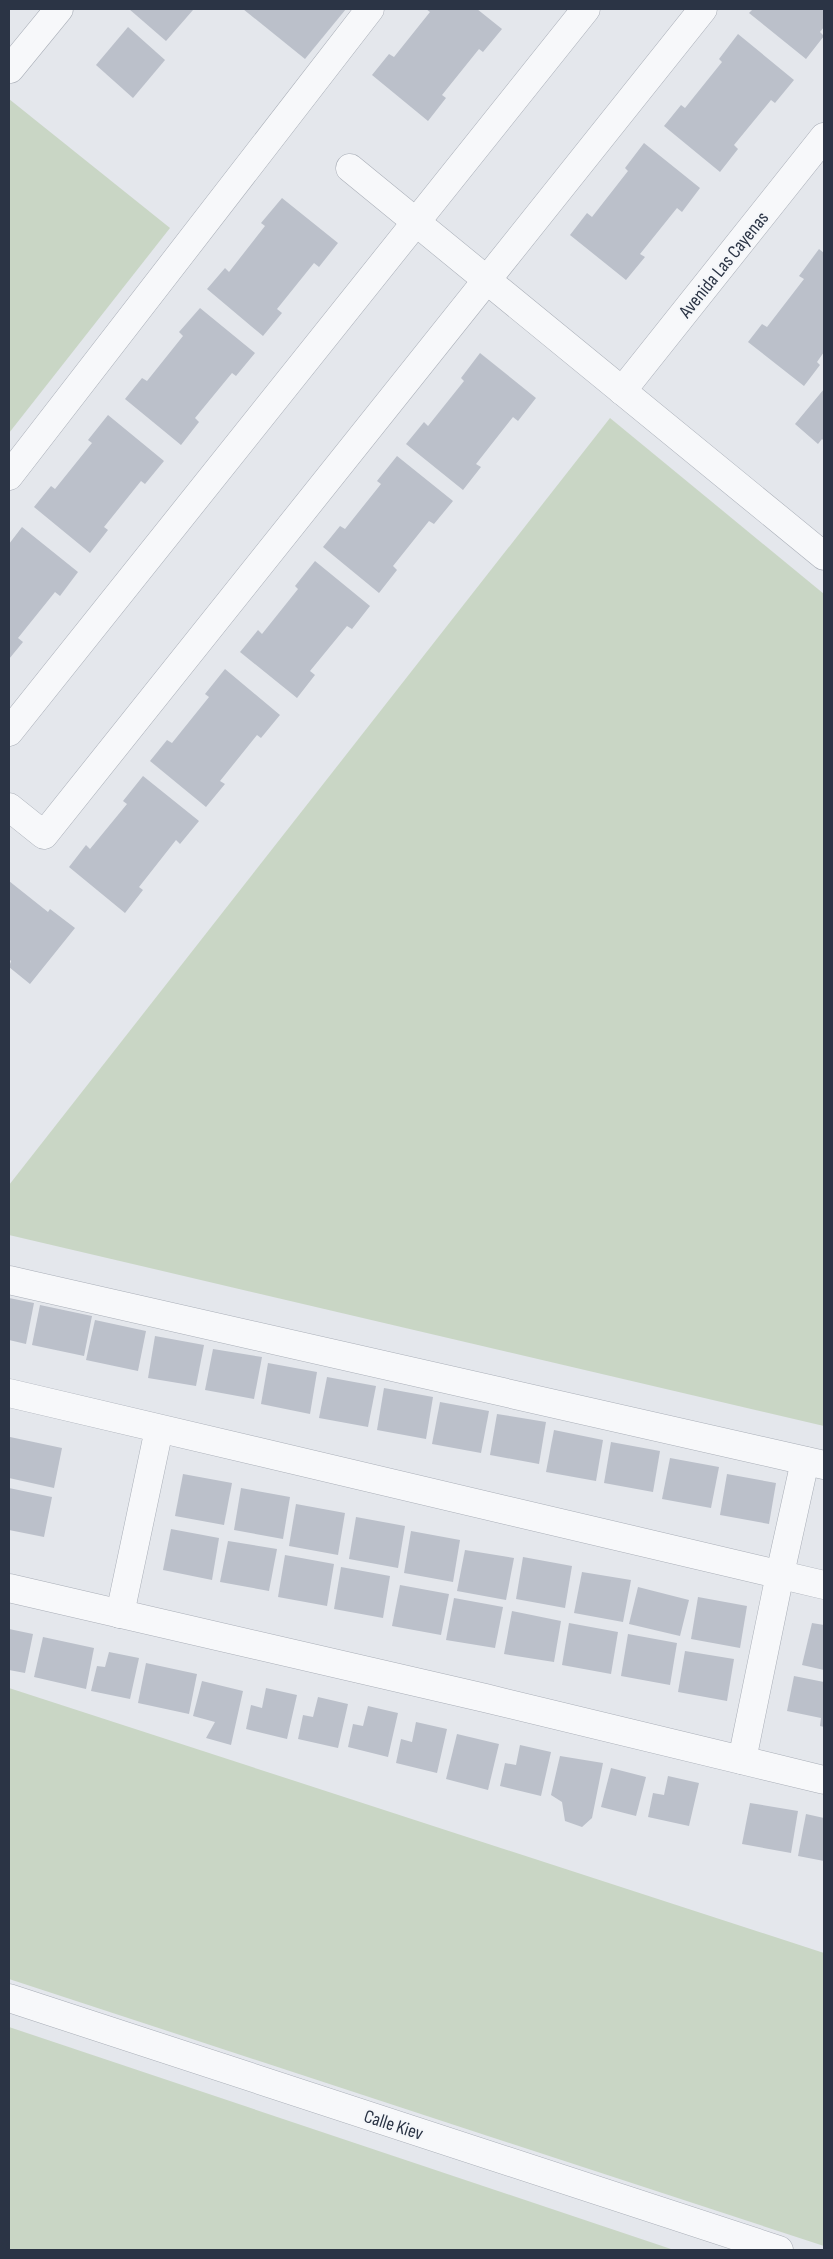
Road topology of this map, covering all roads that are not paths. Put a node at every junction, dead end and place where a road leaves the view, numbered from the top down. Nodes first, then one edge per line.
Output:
1 (59, 9) edge
2 (370, 9) edge
3 (586, 9) edge
4 (703, 9) edge
5 (10, 69) edge
6 (824, 137) edge
7 (350, 168) dead end
8 (415, 222) junction
9 (487, 280) junction
10 (622, 391) junction
11 (9, 476) edge
12 (824, 556) edge
13 (9, 732) edge
14 (9, 807) edge
15 (9, 1280) edge
16 (9, 1393) edge
17 (159, 1429) junction
18 (815, 1463) edge
19 (780, 1574) junction
20 (824, 1585) edge
21 (9, 1588) edge
22 (120, 1614) junction
23 (742, 1760) junction
24 (824, 1780) edge
25 (9, 1998) edge
26 (780, 2250) edge

1 - 5 street
2 - 11 street
3 - 8 street
4 - 9 street
6 - 10 street, Avenida Las Cayenas
7 - 8 street
8 - 9 street
8 - 13 street
9 - 10 street
9 - 14 street
10 - 12 street
15 - 18 street
16 - 17 street
17 - 19 street
17 - 22 street
18 - 19 street
19 - 20 street
19 - 23 street
21 - 22 street
22 - 23 street
23 - 24 street
25 - 26 street, Calle Kiev

